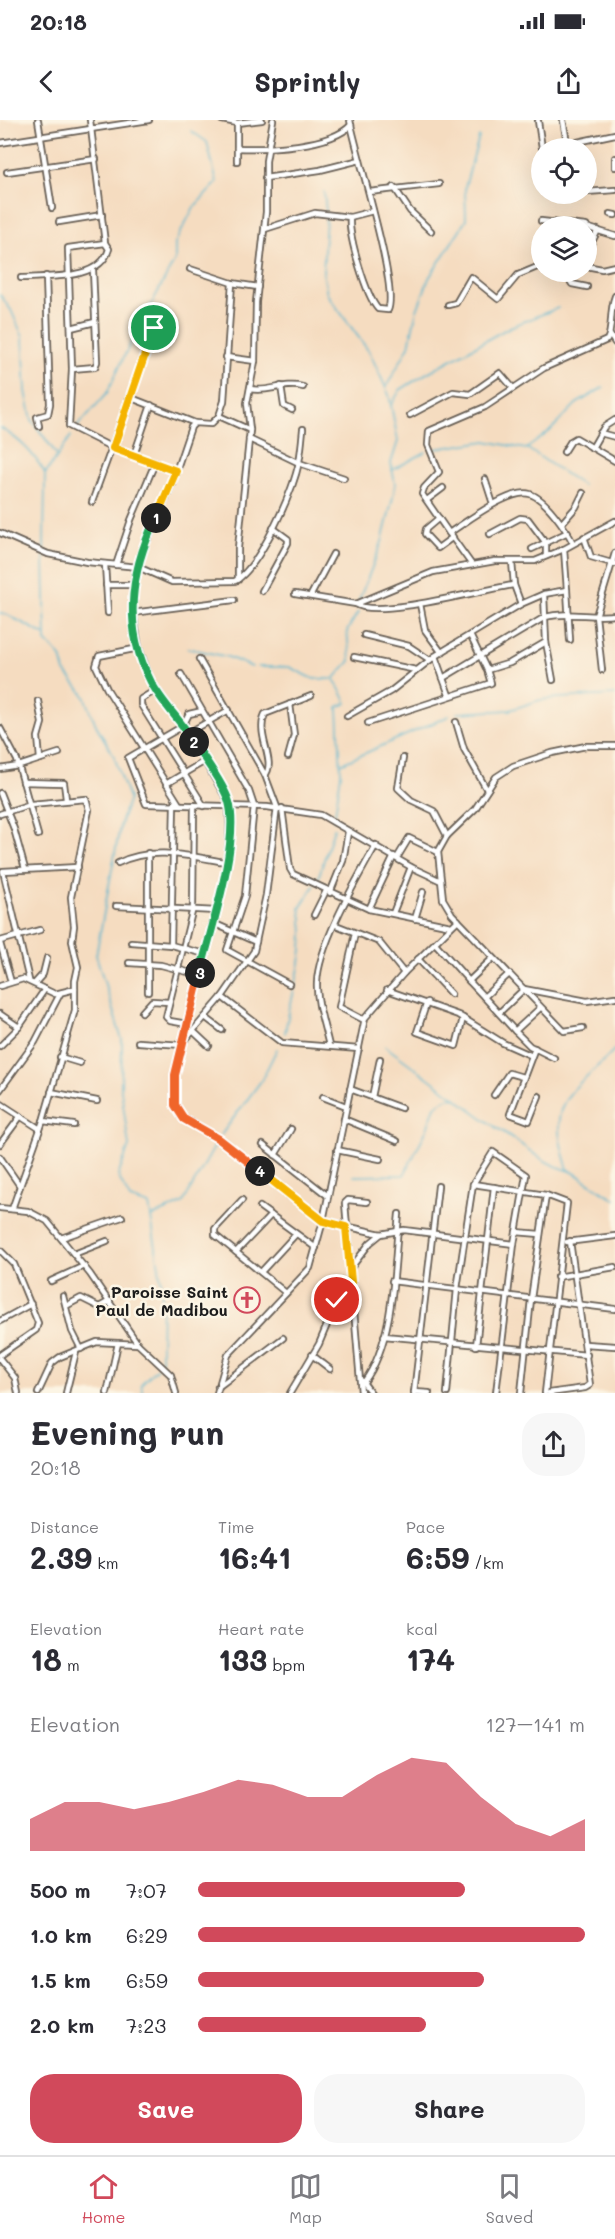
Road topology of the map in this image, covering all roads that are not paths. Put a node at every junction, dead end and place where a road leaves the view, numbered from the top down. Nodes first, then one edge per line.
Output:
1 (38, 120) edge
2 (90, 120) edge
3 (149, 120) edge
4 (222, 120) edge
5 (262, 120) edge
6 (273, 120) edge
7 (563, 120) edge
8 (538, 121) edge
9 (237, 123) junction
10 (350, 123) edge
11 (92, 130) junction
12 (615, 134) edge
13 (41, 137) junction
14 (541, 138) edge
15 (566, 138) edge
16 (597, 139) edge
17 (0, 143) edge
18 (237, 148) junction
19 (268, 149) junction
20 (615, 158) edge
21 (96, 159) junction
22 (360, 160) junction
23 (237, 161) dead end
24 (43, 165) junction
25 (615, 167) edge
26 (7, 172) dead end
27 (266, 178) junction
28 (439, 184) dead end
29 (394, 187) junction
30 (615, 190) edge
31 (597, 191) edge
32 (369, 192) junction
33 (52, 208) dead end
34 (373, 211) junction
35 (102, 215) junction
36 (350, 217) junction
37 (59, 222) dead end
38 (265, 229) junction
39 (598, 230) edge
40 (431, 231) dead end
41 (615, 236) edge
42 (105, 243) junction
43 (615, 266) edge
44 (597, 268) edge
45 (190, 269) dead end
46 (93, 270) junction
47 (531, 270) edge
48 (69, 273) junction
49 (46, 276) junction
50 (21, 278) dead end
51 (571, 282) edge
52 (232, 283) junction
53 (258, 287) junction
54 (587, 287) dead end
55 (615, 296) edge
56 (448, 305) dead end
57 (95, 322) junction
58 (71, 328) junction
59 (154, 328) dead end
60 (610, 334) junction
61 (615, 343) edge
62 (226, 357) junction
63 (255, 361) junction
64 (72, 369) junction
65 (281, 386) junction
66 (303, 387) dead end
67 (513, 388) junction
68 (250, 389) junction
69 (129, 397) junction
70 (152, 405) junction
71 (292, 410) dead end
72 (410, 415) dead end
73 (219, 416) junction
74 (615, 420) edge
75 (195, 423) junction
76 (39, 426) dead end
77 (303, 429) dead end
78 (250, 430) junction
79 (600, 433) junction
80 (615, 437) edge
81 (249, 439) junction
82 (113, 448) junction
83 (592, 448) junction
84 (564, 452) dead end
85 (134, 455) junction
86 (615, 461) edge
87 (155, 463) junction
88 (299, 463) junction
89 (176, 471) junction
90 (344, 478) dead end
91 (485, 479) dead end
92 (443, 488) dead end
93 (583, 493) dead end
94 (427, 500) junction
95 (92, 502) dead end
96 (494, 504) junction
97 (440, 518) junction
98 (615, 520) edge
99 (562, 523) junction
100 (273, 528) junction
101 (568, 532) junction
102 (0, 533) edge
103 (490, 534) dead end
104 (451, 535) junction
105 (584, 537) junction
106 (546, 543) junction
107 (573, 543) junction
108 (532, 549) dead end
109 (564, 549) junction
110 (615, 553) edge
111 (333, 554) dead end
112 (546, 556) junction
113 (512, 562) junction
114 (614, 563) edge
115 (105, 564) junction
116 (472, 564) junction
117 (116, 565) junction
118 (138, 567) junction
119 (238, 580) junction
120 (106, 585) junction
121 (133, 585) junction
122 (514, 585) junction
123 (567, 590) junction
124 (262, 591) dead end
125 (295, 594) dead end
126 (544, 594) junction
127 (311, 595) junction
128 (234, 600) dead end
129 (356, 604) junction
130 (420, 604) junction
131 (521, 604) junction
132 (108, 613) dead end
133 (132, 613) junction
134 (570, 614) junction
135 (615, 615) edge
136 (596, 616) junction
137 (544, 617) junction
138 (364, 635) dead end
139 (470, 635) junction
140 (570, 640) dead end
141 (546, 642) junction
142 (139, 648) junction
143 (442, 653) junction
144 (481, 654) junction
145 (354, 657) dead end
146 (433, 658) junction
147 (199, 659) dead end
148 (602, 669) dead end
149 (416, 670) junction
150 (487, 670) junction
151 (182, 674) dead end
152 (442, 678) junction
153 (554, 680) dead end
154 (156, 690) junction
155 (449, 695) junction
156 (311, 696) dead end
157 (38, 701) dead end
158 (290, 704) junction
159 (229, 710) junction
160 (202, 711) junction
161 (347, 716) dead end
162 (209, 721) junction
163 (456, 722) dead end
164 (368, 723) dead end
165 (183, 726) junction
166 (0, 728) edge
167 (188, 733) junction
168 (163, 737) junction
169 (615, 746) edge
170 (145, 748) junction
171 (59, 753) dead end
172 (288, 756) dead end
173 (403, 758) dead end
174 (40, 759) junction
175 (205, 761) junction
176 (19, 766) junction
177 (0, 769) edge
178 (185, 772) junction
179 (266, 775) junction
180 (23, 782) junction
181 (166, 784) junction
182 (487, 790) junction
183 (0, 793) edge
184 (66, 799) junction
185 (31, 804) junction
186 (177, 804) junction
187 (194, 805) junction
188 (204, 806) junction
189 (254, 806) junction
190 (229, 807) junction
191 (280, 808) junction
192 (8, 813) junction
193 (0, 814) edge
194 (348, 832) junction
195 (38, 835) dead end
196 (447, 836) junction
197 (376, 845) junction
198 (438, 852) junction
199 (148, 853) junction
200 (173, 853) junction
201 (193, 857) junction
202 (395, 857) junction
203 (118, 862) dead end
204 (225, 862) junction
205 (78, 867) junction
206 (411, 867) junction
207 (25, 869) junction
208 (441, 881) junction
209 (3, 888) edge
210 (328, 892) junction
211 (423, 892) dead end
212 (347, 900) junction
213 (116, 906) dead end
214 (149, 907) junction
215 (171, 907) junction
216 (193, 908) junction
217 (369, 909) junction
218 (217, 910) junction
219 (393, 913) junction
220 (314, 915) dead end
221 (415, 919) junction
222 (458, 920) junction
223 (213, 923) junction
224 (336, 925) junction
225 (451, 926) junction
226 (40, 930) dead end
227 (234, 932) junction
228 (355, 933) junction
229 (19, 936) junction
230 (0, 942) edge
231 (131, 942) dead end
232 (150, 942) junction
233 (255, 942) junction
234 (435, 942) junction
235 (171, 945) junction
236 (184, 947) junction
237 (205, 954) junction
238 (47, 958) dead end
239 (494, 958) junction
240 (418, 959) junction
241 (247, 960) junction
242 (129, 963) dead end
243 (149, 963) junction
244 (178, 968) junction
245 (404, 973) junction
246 (509, 974) junction
247 (200, 975) junction
248 (29, 980) junction
249 (469, 981) junction
250 (11, 982) junction
251 (35, 983) junction
252 (289, 984) dead end
253 (0, 986) edge
254 (45, 989) junction
255 (75, 989) junction
256 (524, 989) junction
257 (387, 990) junction
258 (148, 992) dead end
259 (60, 994) junction
260 (451, 994) dead end
261 (222, 997) junction
262 (484, 997) junction
263 (615, 997) edge
264 (169, 1002) junction
265 (427, 1002) junction
266 (540, 1008) junction
267 (142, 1012) dead end
268 (499, 1013) junction
269 (0, 1014) edge
270 (204, 1017) junction
271 (464, 1018) junction
272 (364, 1020) junction
273 (187, 1024) junction
274 (19, 1027) junction
275 (583, 1028) dead end
276 (222, 1030) dead end
277 (192, 1031) junction
278 (516, 1031) junction
279 (138, 1042) dead end
280 (183, 1043) junction
281 (0, 1046) edge
282 (209, 1046) dead end
283 (329, 1047) junction
284 (534, 1048) junction
285 (358, 1049) junction
286 (531, 1055) junction
287 (60, 1057) junction
288 (554, 1058) dead end
289 (380, 1059) dead end
290 (80, 1063) dead end
291 (0, 1076) edge
292 (523, 1077) junction
293 (6, 1081) junction
294 (350, 1089) junction
295 (0, 1090) edge
296 (51, 1092) junction
297 (494, 1095) dead end
298 (539, 1096) dead end
299 (323, 1097) dead end
300 (372, 1097) junction
301 (97, 1101) dead end
302 (0, 1103) edge
303 (346, 1106) junction
304 (400, 1108) dead end
305 (20, 1117) junction
306 (344, 1119) junction
307 (43, 1121) junction
308 (74, 1125) dead end
309 (291, 1129) dead end
310 (40, 1130) junction
311 (397, 1141) dead end
312 (0, 1144) edge
313 (263, 1145) dead end
314 (337, 1150) junction
315 (275, 1155) junction
316 (0, 1157) edge
317 (380, 1159) dead end
318 (473, 1184) junction
319 (20, 1186) junction
320 (438, 1186) dead end
321 (495, 1187) junction
322 (522, 1191) junction
323 (546, 1195) junction
324 (328, 1196) junction
325 (242, 1200) dead end
326 (367, 1202) dead end
327 (260, 1207) dead end
328 (0, 1208) edge
329 (12, 1209) junction
330 (399, 1214) dead end
331 (271, 1215) junction
332 (122, 1216) dead end
333 (323, 1221) junction
334 (346, 1227) junction
335 (398, 1231) junction
336 (516, 1232) junction
337 (433, 1233) junction
338 (296, 1234) junction
339 (381, 1234) junction
340 (540, 1234) junction
341 (615, 1236) edge
342 (465, 1237) junction
343 (61, 1238) junction
344 (489, 1240) junction
345 (107, 1241) dead end
346 (570, 1241) junction
347 (561, 1242) junction
348 (514, 1244) junction
349 (316, 1248) junction
350 (0, 1250) edge
351 (236, 1252) junction
352 (74, 1254) junction
353 (84, 1266) junction
354 (615, 1267) edge
355 (350, 1269) junction
356 (261, 1272) junction
357 (574, 1274) junction
358 (557, 1277) junction
359 (51, 1281) dead end
360 (392, 1281) junction
361 (426, 1285) junction
362 (457, 1289) junction
363 (352, 1292) junction
364 (286, 1293) junction
365 (483, 1293) junction
366 (63, 1296) dead end
367 (508, 1296) junction
368 (531, 1299) junction
369 (110, 1301) junction
370 (554, 1302) junction
371 (31, 1304) junction
372 (66, 1305) junction
373 (578, 1305) junction
374 (615, 1309) edge
375 (0, 1321) edge
376 (384, 1336) junction
377 (283, 1338) dead end
378 (420, 1339) junction
379 (118, 1342) junction
380 (451, 1342) junction
381 (138, 1344) junction
382 (585, 1344) junction
383 (476, 1346) junction
384 (615, 1346) edge
385 (502, 1348) junction
386 (79, 1351) junction
387 (525, 1351) junction
388 (549, 1353) junction
389 (312, 1355) junction
390 (587, 1355) junction
391 (0, 1357) edge
392 (330, 1369) dead end
393 (362, 1380) junction
394 (218, 1387) junction
395 (414, 1392) edge
396 (18, 1393) edge
397 (38, 1393) edge
398 (66, 1393) edge
399 (107, 1393) edge
400 (176, 1393) edge
401 (217, 1393) edge
402 (290, 1393) edge
403 (362, 1393) edge
404 (371, 1393) edge
405 (429, 1393) edge
406 (447, 1393) edge
407 (496, 1393) edge
408 (521, 1393) edge
409 (547, 1393) edge

1 - 13 street
2 - 11 street
3 - 11 street
4 - 9 street
5 - 9 street
6 - 19 street
7 - 15 street
8 - 14 street
9 - 18 street
10 - 19 street
10 - 22 street
11 - 13 street
11 - 21 street
12 - 16 street
13 - 17 street
13 - 24 street
18 - 19 street
18 - 23 street
19 - 27 street
20 - 25 street
21 - 24 street
21 - 35 street
22 - 27 street
22 - 32 street
24 - 26 street
24 - 33 street
27 - 38 street
28 - 29 street
29 - 32 street
29 - 40 street
30 - 31 street
32 - 34 street
34 - 36 street
34 - 36 street
35 - 37 street
35 - 42 street
36 - 38 street
38 - 53 street
39 - 41 street
42 - 46 street
42 - 48 street
43 - 44 street
45 - 52 street
46 - 48 street
46 - 57 street
47 - 56 street
48 - 49 street
48 - 58 street
49 - 50 street
49 - 76 street
51 - 54 street
52 - 53 street
52 - 62 street
53 - 63 street
55 - 60 street
57 - 58 street
57 - 64 street
58 - 64 street
59 - 69 street
60 - 61 street
60 - 67 street
62 - 63 street
62 - 73 street
63 - 68 street
64 - 82 street
65 - 66 street
65 - 68 street
65 - 71 street
67 - 72 street
67 - 94 street
68 - 78 street
69 - 70 street
69 - 82 street
70 - 75 street
70 - 85 street
73 - 75 street
73 - 78 street
74 - 79 street
75 - 89 street
77 - 88 street
78 - 81 street
79 - 80 street
79 - 83 street
81 - 88 street
81 - 119 street
82 - 85 street
82 - 95 street
83 - 84 street
83 - 86 street
85 - 87 street
87 - 89 street
87 - 117 street
88 - 90 street
88 - 100 street
89 - 118 street
91 - 96 street
92 - 94 street
93 - 99 street
94 - 97 street
96 - 99 street
96 - 104 street
97 - 104 street
97 - 104 street
98 - 105 street
99 - 101 street
100 - 119 street
100 - 124 street
101 - 106 street
101 - 107 street
102 - 115 street
103 - 106 street
104 - 116 street
105 - 107 street
105 - 114 street
106 - 108 street
106 - 112 street
107 - 109 street
109 - 112 street
109 - 123 street
110 - 114 street
111 - 127 street
112 - 113 street
113 - 116 street
113 - 122 street
114 - 136 street
115 - 117 street
115 - 120 street
116 - 129 street
117 - 118 street
118 - 119 street
118 - 121 street
120 - 121 street
120 - 132 street
121 - 133 street
122 - 130 street
122 - 131 street
123 - 126 street
123 - 134 street
125 - 127 street
126 - 131 street
126 - 137 street
127 - 129 street
128 - 133 street
129 - 130 street
130 - 143 street
131 - 139 street
133 - 142 street
134 - 136 street
134 - 137 street
134 - 140 street
135 - 136 street
136 - 148 street
137 - 141 street
137 - 144 street
138 - 146 street
139 - 143 street
139 - 144 street
141 - 150 street
141 - 153 street
142 - 154 street
142 - 170 street
143 - 146 street
144 - 150 street
144 - 152 street
145 - 149 street
146 - 149 street
146 - 152 street
147 - 159 street
149 - 161 street
150 - 155 street
151 - 160 street
152 - 155 street
154 - 165 street
154 - 168 street
155 - 164 street
156 - 158 street
157 - 174 street
158 - 172 street
158 - 179 street
159 - 162 street
159 - 179 street
160 - 162 street
160 - 165 street
162 - 167 street
162 - 189 street
163 - 182 street
165 - 167 street
165 - 168 street
166 - 176 street
167 - 175 street
168 - 170 street
168 - 178 street
169 - 182 street
170 - 181 street
170 - 186 street
171 - 174 street
173 - 196 street
174 - 176 street
175 - 178 street
175 - 190 street
176 - 177 street
176 - 180 street
178 - 181 street
178 - 188 street
179 - 191 street
180 - 184 street
180 - 185 street
181 - 186 street
182 - 196 street
183 - 192 street
184 - 185 street
184 - 205 street
185 - 192 street
185 - 195 street
186 - 187 street
186 - 200 street
187 - 188 street
187 - 201 street
188 - 190 street
189 - 190 street
189 - 191 street
189 - 227 street
190 - 204 street
191 - 194 street
191 - 210 street
191 - 233 street
192 - 193 street
192 - 207 street
194 - 197 street
194 - 210 street
196 - 198 street
197 - 202 street
197 - 212 street
198 - 202 street
198 - 208 street
199 - 200 street
199 - 203 street
199 - 214 street
200 - 201 street
200 - 215 street
201 - 204 street
201 - 216 street
202 - 206 street
202 - 217 street
204 - 218 street
205 - 207 street
205 - 255 street
206 - 208 street
206 - 219 street
207 - 209 street
208 - 222 street
209 - 229 street
210 - 212 street
210 - 220 street
211 - 221 street
212 - 217 street
212 - 224 street
213 - 214 street
214 - 215 street
214 - 232 street
215 - 216 street
215 - 235 street
216 - 218 street
216 - 236 street
217 - 219 street
218 - 223 street
219 - 221 street
221 - 225 street
222 - 225 street
222 - 239 street
223 - 227 street
223 - 237 street
224 - 228 street
224 - 283 street
225 - 234 street
226 - 229 street
227 - 233 street
227 - 241 street
228 - 245 street
228 - 272 street
229 - 230 street
229 - 248 street
230 - 250 street
231 - 232 street
232 - 235 street
232 - 243 street
233 - 241 street
234 - 240 street
234 - 249 street
235 - 236 street
236 - 237 street
236 - 244 street
237 - 247 street
238 - 251 street
239 - 246 street
239 - 249 street
240 - 245 street
240 - 260 street
241 - 252 street
241 - 261 street
242 - 243 street
243 - 244 street
243 - 258 street
244 - 247 street
244 - 264 street
245 - 257 street
246 - 256 street
246 - 262 street
247 - 273 street
248 - 250 street
248 - 251 street
249 - 262 street
250 - 253 street
251 - 254 street
254 - 259 street
254 - 274 street
255 - 259 street
255 - 287 street
256 - 263 street
256 - 266 street
256 - 268 street
257 - 265 street
257 - 272 street
259 - 293 street
261 - 270 street
261 - 283 street
262 - 268 street
264 - 267 street
264 - 273 street
265 - 271 street
265 - 271 street
266 - 275 street
266 - 278 street
268 - 278 street
269 - 274 street
270 - 276 street
270 - 277 street
271 - 286 street
272 - 285 street
273 - 280 street
274 - 281 street
277 - 280 street
277 - 282 street
278 - 284 street
279 - 280 street
280 - 333 street
283 - 285 street
284 - 286 street
284 - 288 street
285 - 294 street
286 - 292 street
287 - 290 street
287 - 296 street
289 - 300 street
291 - 293 street
292 - 297 street
292 - 298 street
293 - 295 street
294 - 300 street
294 - 303 street
296 - 301 street
296 - 307 street
299 - 303 street
300 - 304 street
302 - 305 street
303 - 306 street
305 - 310 street
305 - 312 street
306 - 311 street
306 - 314 street
307 - 308 street
307 - 310 street
309 - 315 street
310 - 319 street
313 - 315 street
314 - 317 street
314 - 324 street
315 - 324 street
316 - 319 street
318 - 321 street
318 - 322 street
318 - 342 street
319 - 329 street
320 - 337 street
321 - 322 street
321 - 344 street
322 - 323 street
322 - 336 street
323 - 340 street
323 - 347 street
324 - 333 street
325 - 351 street
326 - 334 street
327 - 331 street
328 - 329 street
329 - 343 street
330 - 335 street
331 - 338 street
331 - 351 street
332 - 343 street
333 - 334 street
333 - 349 street
334 - 339 street
334 - 355 street
335 - 337 street
335 - 339 street
335 - 360 street
336 - 340 street
336 - 348 street
337 - 342 street
337 - 361 street
338 - 349 street
338 - 356 street
339 - 355 street
340 - 368 street
341 - 346 street
342 - 344 street
342 - 362 street
343 - 352 street
344 - 348 street
344 - 365 street
345 - 352 street
346 - 347 street
346 - 357 street
347 - 358 street
348 - 367 street
349 - 364 street
350 - 371 street
351 - 356 street
352 - 353 street
353 - 359 street
353 - 369 street
354 - 357 street
355 - 363 street
356 - 364 street
357 - 358 street
357 - 373 street
358 - 370 street
360 - 361 street
360 - 376 street
361 - 362 street
361 - 378 street
362 - 365 street
362 - 380 street
363 - 389 street
363 - 393 street
364 - 394 street
365 - 367 street
365 - 383 street
366 - 372 street
367 - 368 street
367 - 385 street
368 - 370 street
368 - 387 street
369 - 372 street
369 - 381 street
370 - 373 street
370 - 388 street
371 - 375 street
371 - 391 street
372 - 386 street
373 - 374 street
373 - 382 street
376 - 378 street
376 - 393 street
377 - 394 street
378 - 380 street
378 - 395 street
379 - 381 street
379 - 386 street
379 - 399 street
380 - 383 street
380 - 406 street
381 - 400 street
382 - 384 street
382 - 390 street
383 - 385 street
385 - 387 street
385 - 407 street
386 - 397 street
386 - 398 street
387 - 388 street
387 - 408 street
388 - 390 street
388 - 409 street
389 - 392 street
389 - 402 street
390 - 409 street
391 - 396 street
393 - 403 street
393 - 404 street
394 - 401 street
395 - 405 street

